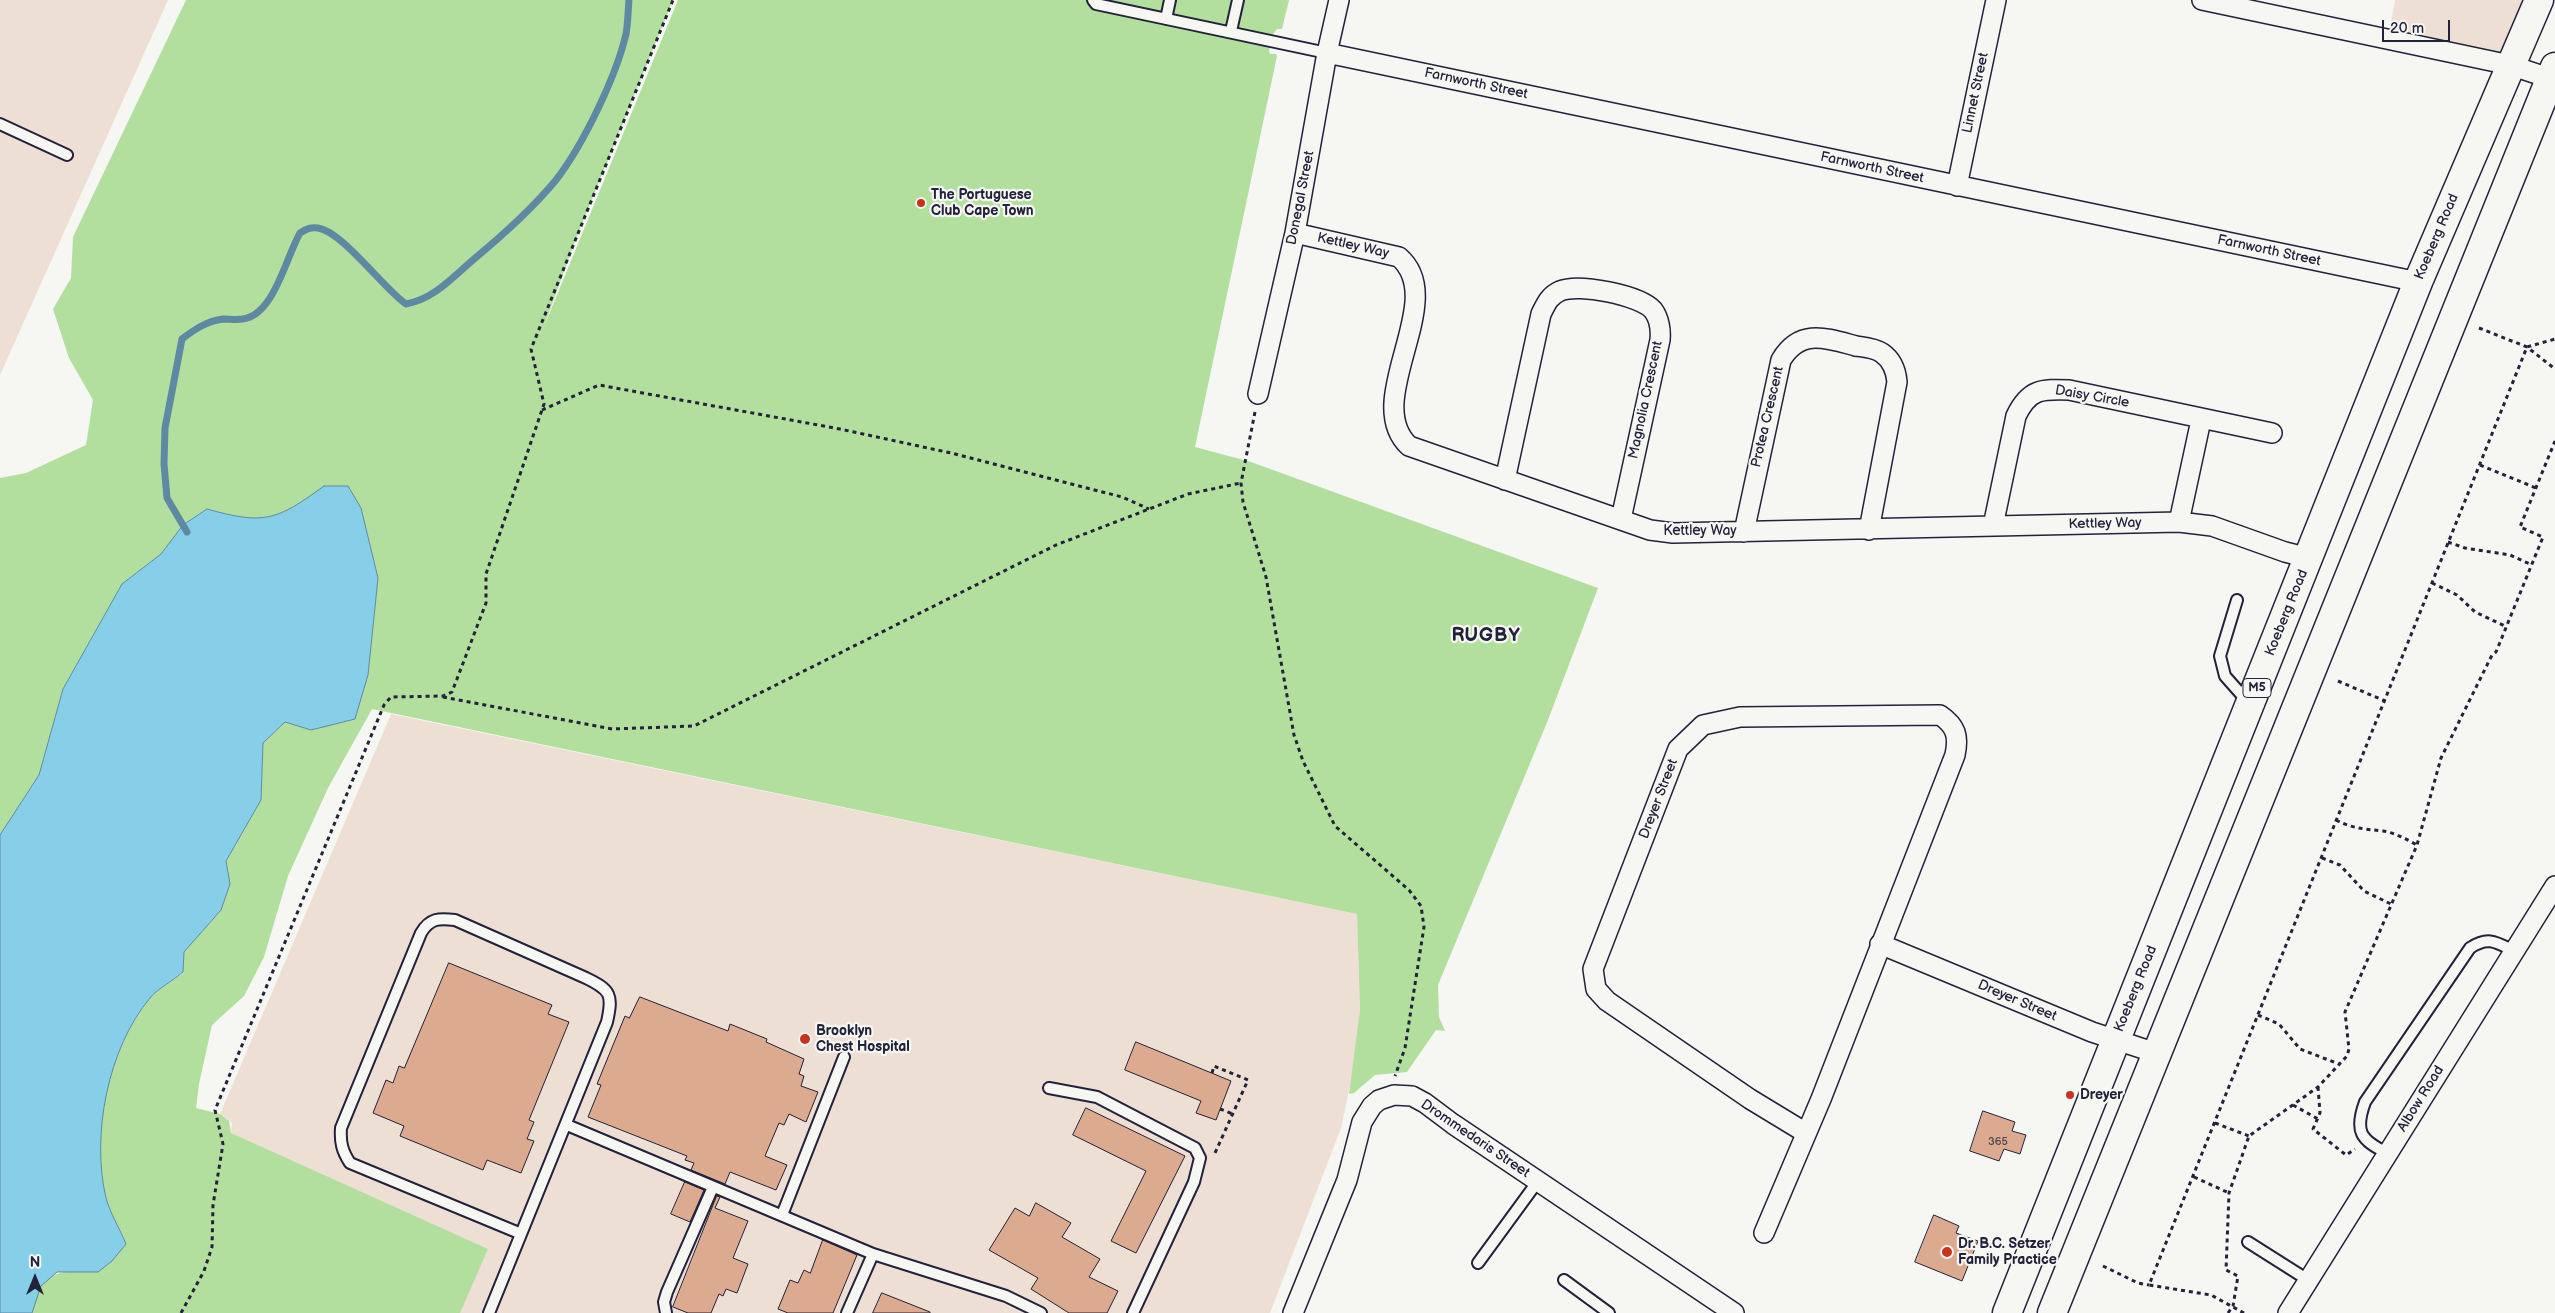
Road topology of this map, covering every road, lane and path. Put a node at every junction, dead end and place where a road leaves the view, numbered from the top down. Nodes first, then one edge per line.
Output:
1 (673, 0) edge
2 (1092, 0) edge
3 (1170, 0) edge
4 (1238, 0) edge
5 (1340, 0) edge
6 (1996, 0) edge
7 (2202, 0) edge
8 (2539, 0) edge
9 (1166, 18) junction
10 (1231, 31) junction
11 (1327, 53) junction
12 (2510, 65) junction
13 (2553, 75) edge
14 (0, 124) edge
15 (67, 155) dead end
16 (1956, 186) junction
17 (1295, 233) junction
18 (2418, 282) junction
19 (2479, 328) dead end
20 (2555, 339) edge
21 (2527, 347) junction
22 (2555, 369) edge
23 (1258, 394) joint
24 (542, 410) junction
25 (2202, 420) junction
26 (2272, 433) dead end
27 (2555, 441) edge
28 (2480, 466) junction
29 (1505, 480) junction
30 (1241, 484) junction
31 (2536, 488) junction
32 (1150, 509) junction
33 (1620, 519) junction
34 (2179, 522) junction
35 (1993, 526) junction
36 (1868, 530) junction
37 (1744, 532) junction
38 (2448, 542) junction
39 (2308, 558) junction
40 (2532, 565) junction
41 (2432, 583) junction
42 (2238, 600) dead end
43 (2507, 627) junction
44 (2338, 681) dead end
45 (443, 696) junction
46 (2385, 701) junction
47 (2250, 705) junction
48 (2336, 820) junction
49 (2417, 845) junction
50 (2322, 858) junction
51 (2555, 886) edge
52 (2393, 905) junction
53 (1880, 944) junction
54 (2514, 951) junction
55 (2258, 1015) junction
56 (2116, 1038) junction
57 (2156, 1053) junction
58 (844, 1057) dead end
59 (2339, 1064) junction
60 (1212, 1074) dead end
61 (2318, 1087) junction
62 (1049, 1088) dead end
63 (1387, 1097) junction
64 (2293, 1105) junction
65 (1220, 1109) dead end
66 (1233, 1114) junction
67 (2318, 1119) junction
68 (2215, 1123) junction
69 (567, 1125) junction
70 (1806, 1133) junction
71 (2249, 1136) junction
72 (2386, 1154) junction
73 (2346, 1155) dead end
74 (1200, 1158) junction
75 (2194, 1177) junction
76 (1538, 1181) junction
77 (713, 1186) junction
78 (2229, 1192) junction
79 (782, 1215) junction
80 (519, 1233) junction
81 (1764, 1234) dead end
82 (2248, 1242) dead end
83 (873, 1254) junction
84 (1478, 1263) dead end
85 (2103, 1266) dead end
86 (1564, 1280) dead end
87 (2308, 1280) junction
88 (2150, 1284) junction
89 (2233, 1306) junction
90 (180, 1313) edge
91 (489, 1313) edge
92 (666, 1313) edge
93 (847, 1313) edge
94 (1040, 1313) edge
95 (1134, 1313) edge
96 (1293, 1313) edge
97 (1609, 1313) edge
98 (1734, 1313) edge
99 (2007, 1313) edge
100 (2052, 1313) edge
101 (2228, 1313) edge
102 (2244, 1313) edge
103 (2288, 1313) edge

1 - 24 path
2 - 9 lane
3 - 9 lane
4 - 10 lane
5 - 11 street, Donegal Street
6 - 16 street, Linnet Street
7 - 12 street
8 - 12 main road, Koeberg Road / M5
9 - 10 lane
10 - 11 lane
11 - 16 street, Farnworth Street
11 - 17 street, Donegal Street
12 - 13 street
12 - 18 main road, Koeberg Road / M5
13 - 57 main road
14 - 15 lane
16 - 18 street, Farnworth Street
17 - 23 street, Donegal Street
17 - 29 street, Kettley Way
18 - 39 main road, Koeberg Road / M5
19 - 21 path
20 - 21 path
21 - 22 path
21 - 28 path
23 - 30 path
24 - 32 path
24 - 45 path
25 - 26 street, Daisy Circle
25 - 34 street
25 - 35 street, Daisy Circle
27 - 31 path
28 - 31 path
28 - 38 path
29 - 33 street, Kettley Way
29 - 33 street, Magnolia Crescent
30 - 32 path
30 - 63 path
31 - 40 path
32 - 45 path
33 - 37 street, Kettley Way
34 - 35 street, Kettley Way
34 - 39 street, Kettley Way
35 - 36 street, Kettley Way
36 - 37 street, Kettley Way
36 - 37 street, Protea Crescent
38 - 40 path
38 - 41 path
39 - 47 main road, Koeberg Road / M5
40 - 43 path
41 - 43 path
41 - 46 path
42 - 47 lane
43 - 49 path
44 - 46 path
45 - 90 path
46 - 48 path
47 - 56 main road, Koeberg Road / M5
48 - 49 path
48 - 50 path
49 - 52 path
50 - 52 path
50 - 55 path
51 - 54 street, Albow Road
52 - 59 path
53 - 56 street, Dreyer Street
53 - 70 street, Dreyer Street
53 - 70 street, Dreyer Street
54 - 72 street, Albow Road
54 - 72 lane
55 - 59 path
55 - 68 path
56 - 57 street, Dreyer Street
56 - 99 main road, Koeberg Road / M5
57 - 100 main road
58 - 79 lane
59 - 61 path
60 - 66 path
61 - 64 path
61 - 67 path
62 - 74 lane
63 - 76 street, Drommedaris Street
63 - 96 street
64 - 67 path
64 - 71 path
65 - 66 path
66 - 74 path
67 - 73 path
68 - 71 path
68 - 75 path
69 - 77 lane
69 - 80 lane
69 - 80 lane
70 - 81 street, Dreyer Street
71 - 78 path
72 - 87 street, Albow Road
74 - 95 lane
75 - 78 path
75 - 88 path
76 - 84 lane
76 - 98 street, Drommedaris Street
77 - 79 lane
77 - 92 lane
78 - 89 path
79 - 83 lane
80 - 91 lane
82 - 87 lane
83 - 93 lane
83 - 94 lane
85 - 88 path
86 - 97 lane
87 - 103 street, Albow Road
88 - 89 path
89 - 101 path
89 - 102 path

